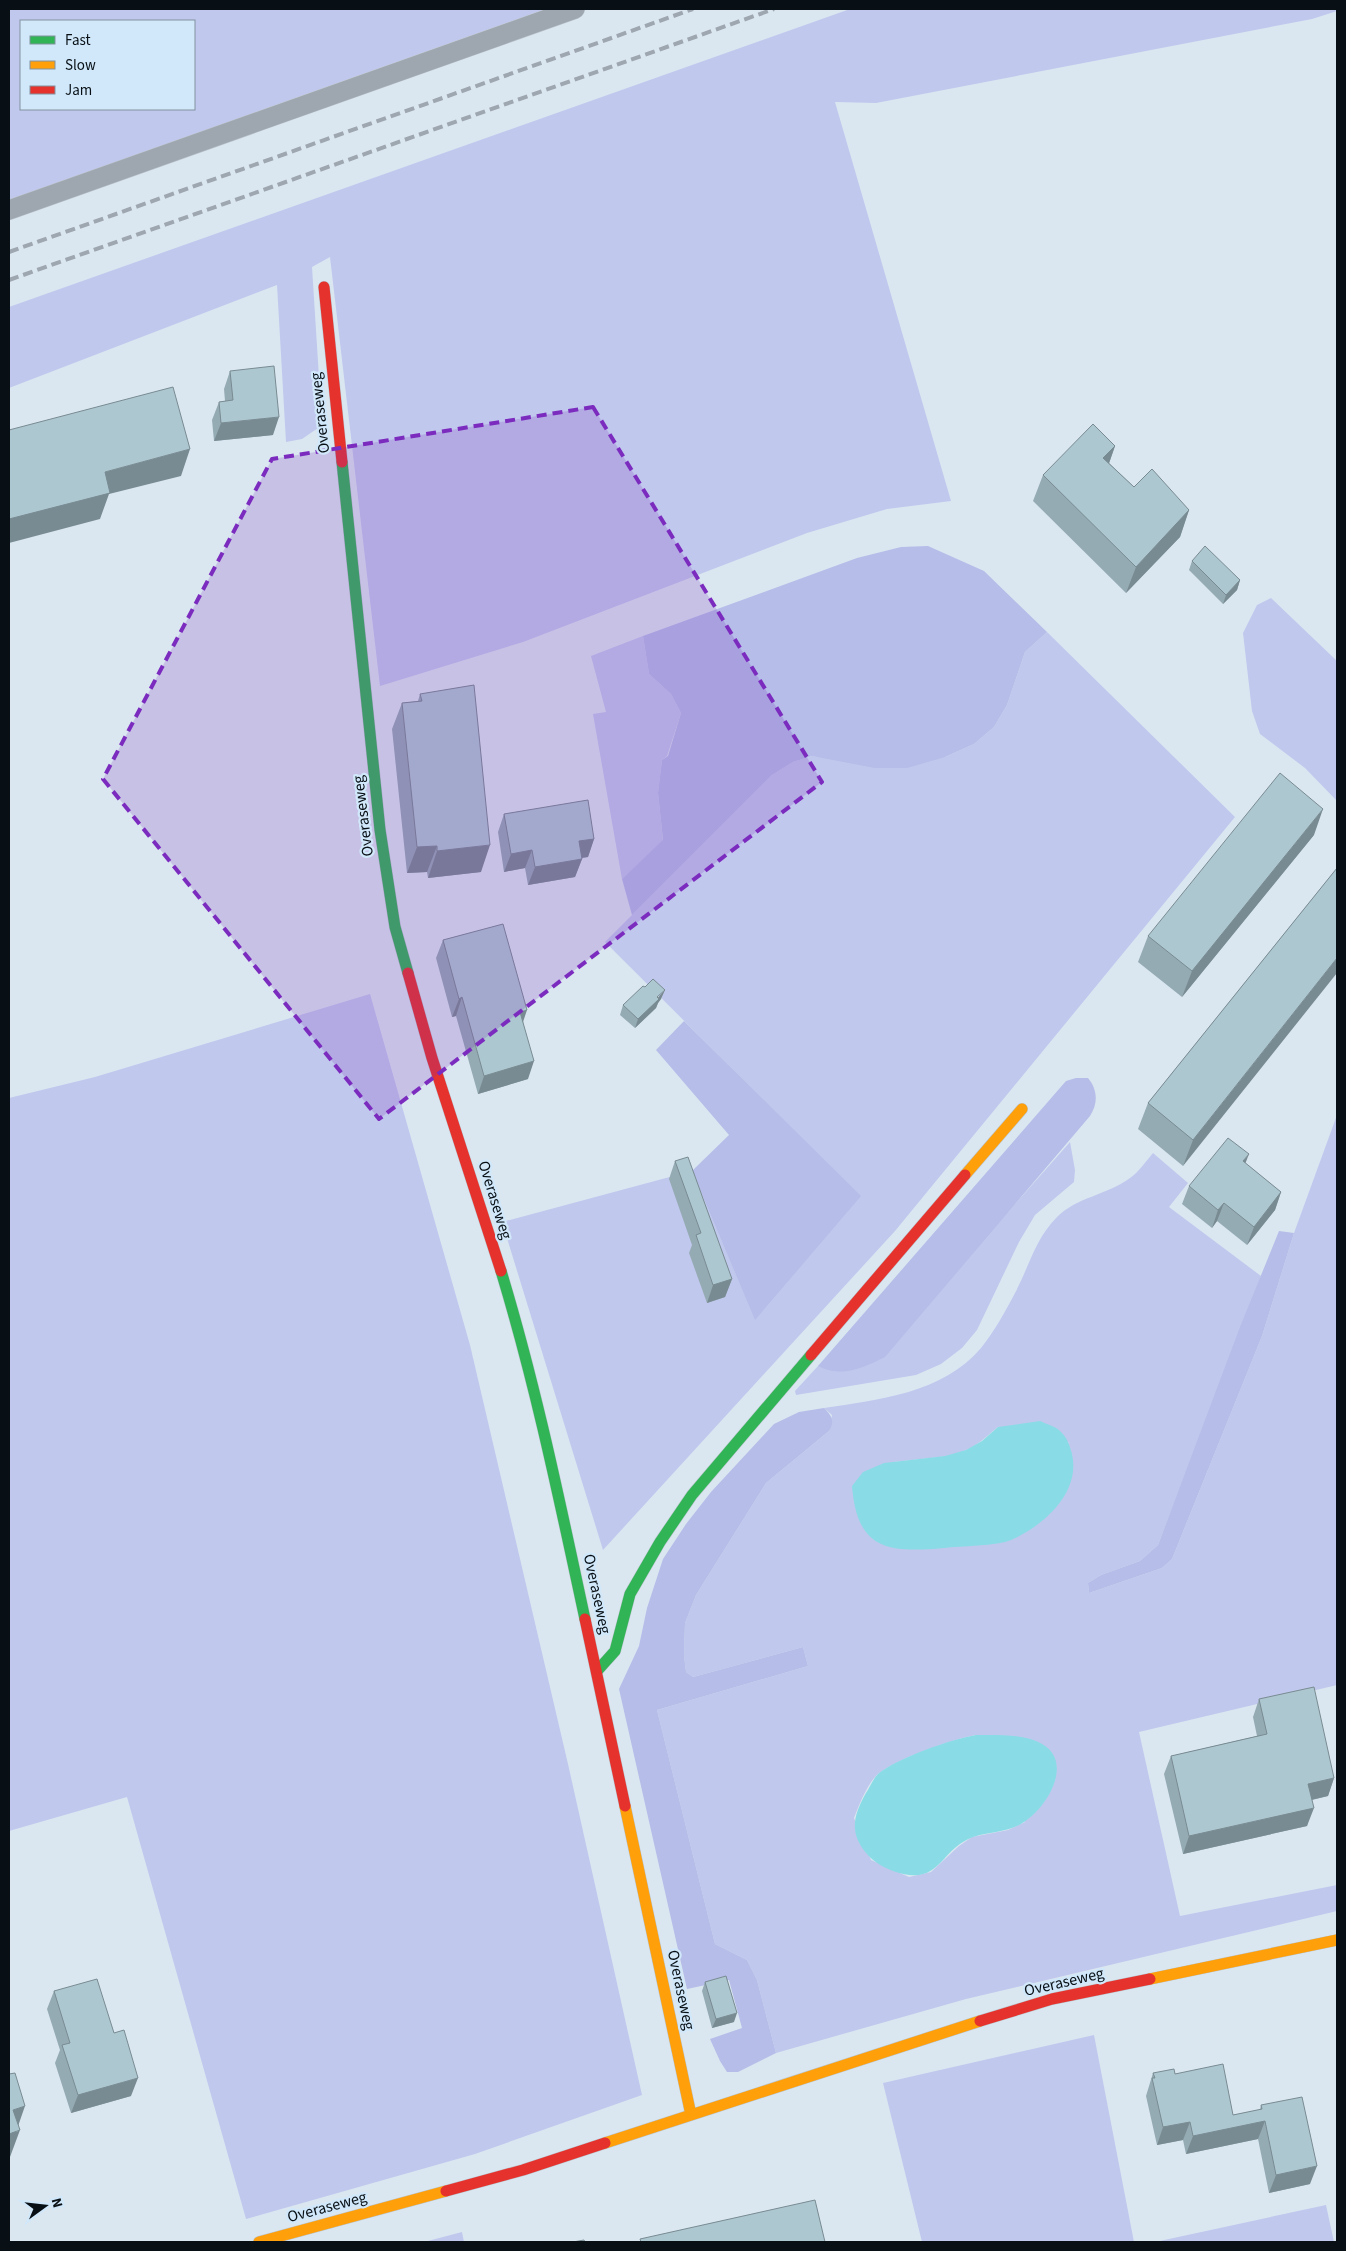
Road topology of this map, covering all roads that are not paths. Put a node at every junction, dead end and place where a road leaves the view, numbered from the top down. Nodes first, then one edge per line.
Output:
1 (575, 9) edge
2 (9, 210) edge
3 (324, 287) dead end
4 (1022, 1109) dead end
5 (597, 1671) junction
6 (1337, 1940) edge
7 (691, 2115) junction
8 (259, 2242) edge

1 - 2 lane
3 - 5 street, Overaseweg
4 - 5 street
5 - 7 street, Overaseweg
6 - 7 street, Overaseweg
7 - 8 street, Overaseweg

